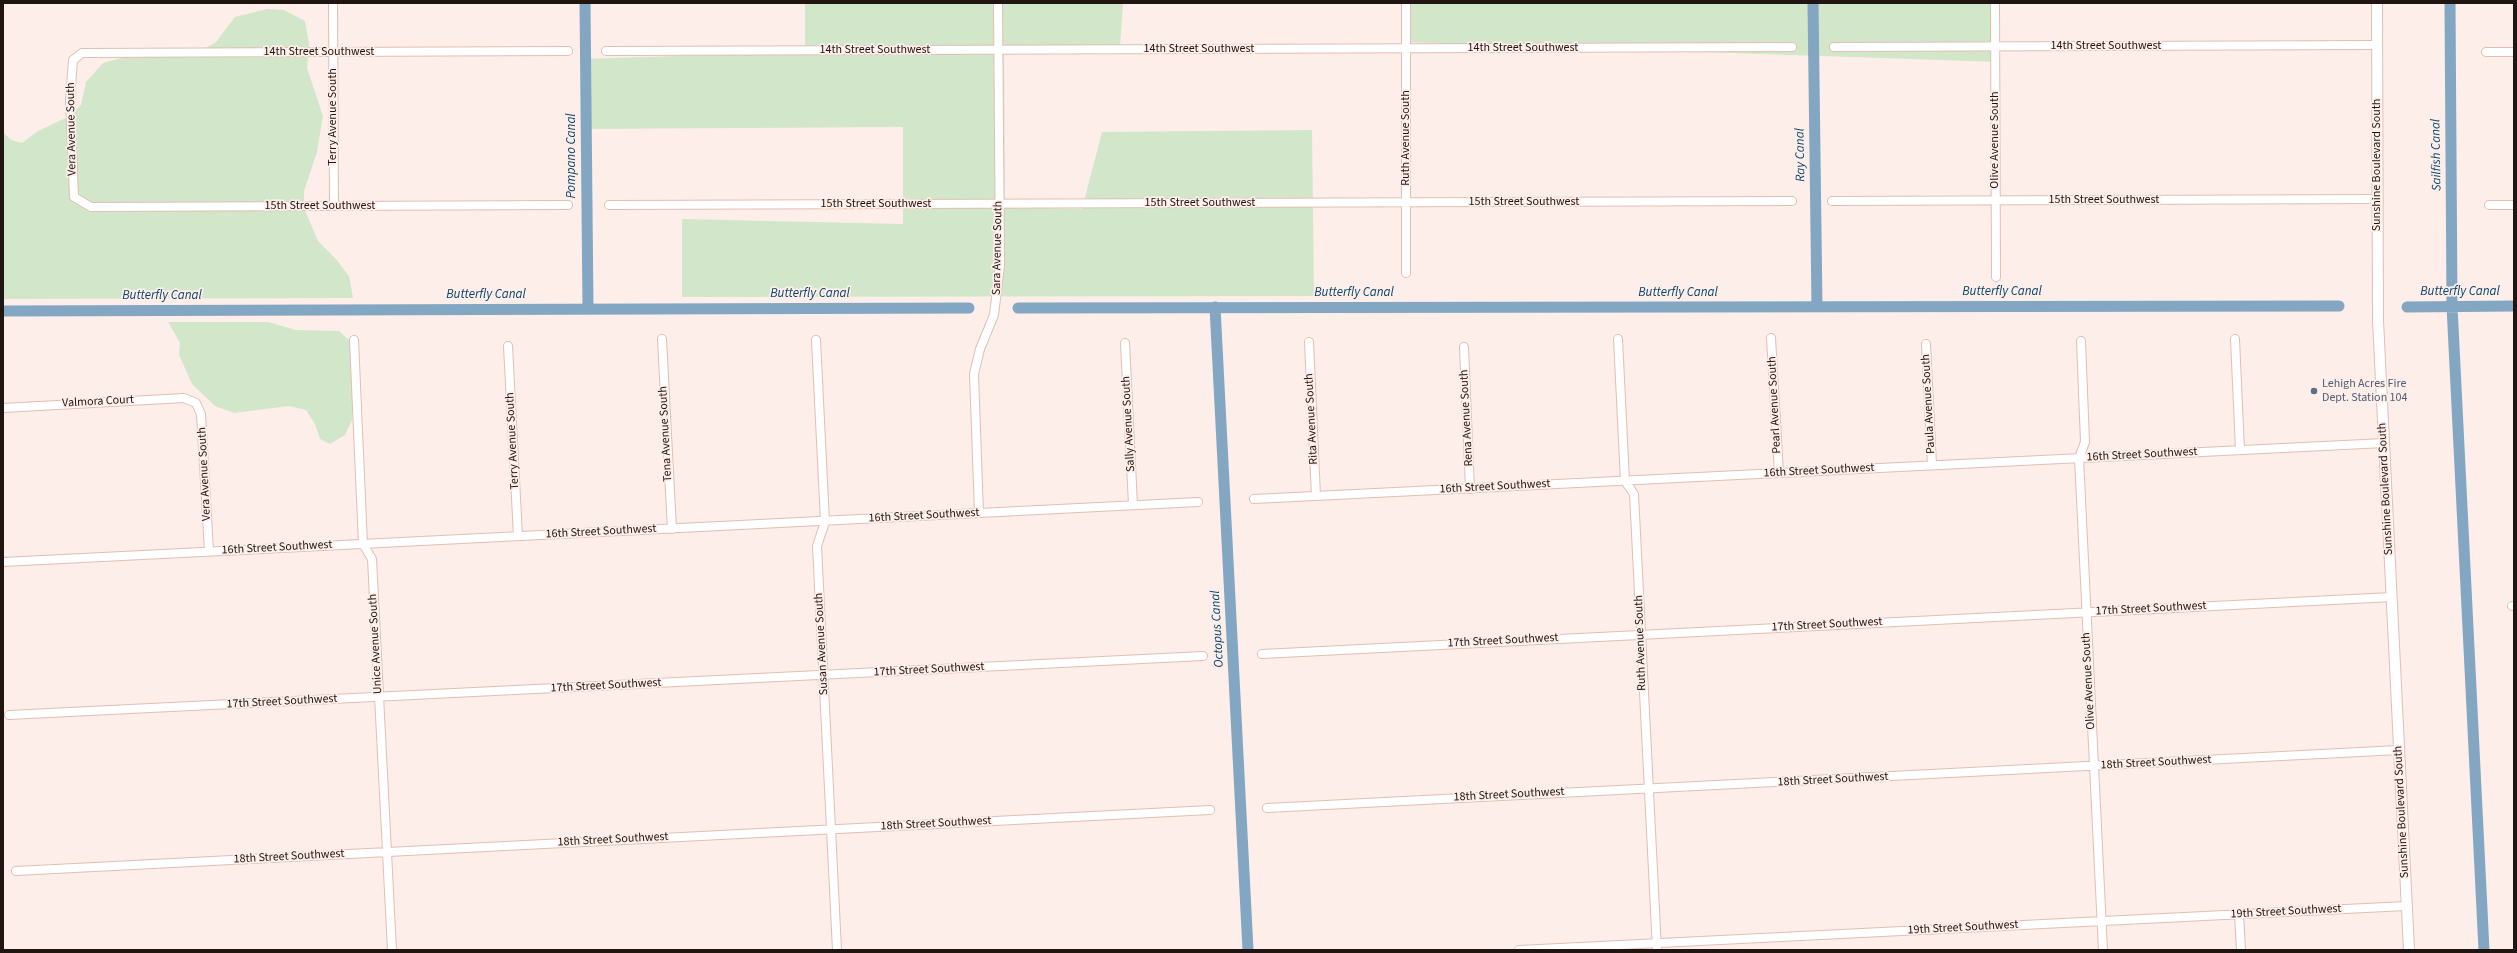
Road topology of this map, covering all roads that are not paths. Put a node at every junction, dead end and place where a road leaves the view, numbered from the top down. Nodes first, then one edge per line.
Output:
1 (333, 3) edge
2 (998, 3) edge
3 (1406, 3) edge
4 (1994, 3) edge
5 (2377, 3) edge
6 (2377, 45) junction
7 (1792, 47) dead end
8 (1834, 47) dead end
9 (1995, 47) junction
10 (1406, 49) junction
11 (997, 50) junction
12 (568, 51) dead end
13 (606, 51) dead end
14 (333, 52) junction
15 (2486, 52) dead end
16 (2514, 52) edge
17 (73, 60) joint
18 (74, 197) joint
19 (2377, 199) junction
20 (1792, 201) dead end
21 (1832, 201) dead end
22 (1995, 201) junction
23 (998, 203) junction
24 (1406, 203) junction
25 (609, 205) dead end
26 (2489, 205) dead end
27 (2514, 205) edge
28 (334, 206) junction
29 (568, 206) dead end
30 (1406, 273) dead end
31 (1996, 277) dead end
32 (1771, 338) dead end
33 (662, 339) dead end
34 (1618, 339) dead end
35 (2235, 339) dead end
36 (354, 340) dead end
37 (816, 340) dead end
38 (2081, 341) dead end
39 (1309, 342) dead end
40 (1125, 344) dead end
41 (1926, 344) dead end
42 (508, 346) dead end
43 (1464, 347) dead end
44 (192, 401) joint
45 (3, 408) edge
46 (2384, 443) junction
47 (2240, 450) junction
48 (2078, 458) junction
49 (1932, 465) junction
50 (1779, 473) junction
51 (1625, 481) junction
52 (1470, 489) junction
53 (1316, 496) junction
54 (1254, 499) dead end
55 (1198, 502) dead end
56 (1133, 506) junction
57 (979, 513) junction
58 (825, 522) junction
59 (672, 529) junction
60 (518, 536) junction
61 (363, 544) junction
62 (210, 551) junction
63 (3, 562) edge
64 (2392, 597) junction
65 (2085, 613) junction
66 (1641, 634) junction
67 (1262, 654) dead end
68 (1203, 656) dead end
69 (824, 675) junction
70 (380, 697) junction
71 (9, 715) dead end
72 (2399, 750) junction
73 (2093, 766) junction
74 (1649, 788) junction
75 (1267, 808) dead end
76 (1210, 810) dead end
77 (831, 830) junction
78 (387, 852) junction
79 (16, 871) dead end
80 (2406, 906) junction
81 (2239, 914) junction
82 (2101, 921) junction
83 (1657, 946) edge
84 (392, 950) edge
85 (837, 950) edge
86 (1519, 950) edge
87 (2103, 950) edge
88 (2241, 950) edge
89 (2409, 950) edge

1 - 14 street, Terry Avenue South
2 - 11 street, Sara Avenue South
3 - 10 street, Ruth Avenue South
4 - 9 street, Olive Avenue South
5 - 6 street, Sunshine Boulevard South
6 - 9 street, 14th Street Southwest
6 - 19 street, Sunshine Boulevard South
7 - 10 street, 14th Street Southwest
8 - 9 street, 14th Street Southwest
9 - 22 street, Olive Avenue South
10 - 11 street, 14th Street Southwest
10 - 24 street, Ruth Avenue South
11 - 13 street, 14th Street Southwest
11 - 23 street, Sara Avenue South
12 - 14 street, 14th Street Southwest
14 - 17 street, 14th Street Southwest
14 - 28 street, Terry Avenue South
15 - 16 street
17 - 18 street, Vera Avenue South
18 - 28 street, 15th Street Southwest
19 - 22 street, 15th Street Southwest
19 - 46 street, Sunshine Boulevard South
20 - 24 street, 15th Street Southwest
21 - 22 street, 15th Street Southwest
22 - 31 street, Olive Avenue South
23 - 24 street, 15th Street Southwest
23 - 25 street, 15th Street Southwest
23 - 57 street, Sara Avenue South
24 - 30 street, Ruth Avenue South
26 - 27 street
28 - 29 street, 15th Street Southwest
32 - 50 street, Pearl Avenue South
33 - 59 street, Tena Avenue South
34 - 51 street, Ruth Avenue South
35 - 47 street
36 - 61 street, Unice Avenue South
37 - 58 street, Susan Avenue South
38 - 48 street, Olive Avenue South
39 - 53 street, Rita Avenue South
40 - 56 street, Sally Avenue South
41 - 49 street, Paula Avenue South
42 - 60 street, Terry Avenue South
43 - 52 street, Rena Avenue South
44 - 45 street, Valmora Court
44 - 62 street, Vera Avenue South
46 - 47 street, 16th Street Southwest
46 - 64 street, Sunshine Boulevard South
47 - 48 street, 16th Street Southwest
48 - 49 street, 16th Street Southwest
48 - 65 street, Olive Avenue South
49 - 50 street, 16th Street Southwest
50 - 51 street, 16th Street Southwest
51 - 52 street, 16th Street Southwest
51 - 66 street, Ruth Avenue South
52 - 53 street, 16th Street Southwest
53 - 54 street, 16th Street Southwest
55 - 56 street, 16th Street Southwest
56 - 57 street, 16th Street Southwest
57 - 58 street, 16th Street Southwest
58 - 59 street, 16th Street Southwest
58 - 69 street, Susan Avenue South
59 - 60 street, 16th Street Southwest
60 - 61 street, 16th Street Southwest
61 - 62 street, 16th Street Southwest
61 - 70 street, Unice Avenue South
62 - 63 street, 16th Street Southwest
64 - 65 street, 17th Street Southwest
64 - 72 street, Sunshine Boulevard South
65 - 66 street, 17th Street Southwest
65 - 73 street, Olive Avenue South
66 - 67 street, 17th Street Southwest
66 - 74 street, Ruth Avenue South
68 - 69 street, 17th Street Southwest
69 - 70 street, 17th Street Southwest
69 - 77 street, Susan Avenue South
70 - 71 street, 17th Street Southwest
70 - 78 street, Unice Avenue South
72 - 73 street, 18th Street Southwest
72 - 80 street, Sunshine Boulevard South
73 - 74 street, 18th Street Southwest
73 - 82 street, Olive Avenue South
74 - 75 street, 18th Street Southwest
74 - 83 street, Ruth Avenue South
76 - 77 street, 18th Street Southwest
77 - 78 street, 18th Street Southwest
77 - 85 street, Susan Avenue South
78 - 79 street, 18th Street Southwest
78 - 84 street, Unice Avenue South
80 - 81 street, 19th Street Southwest
80 - 89 street, Sunshine Boulevard South
81 - 82 street, 19th Street Southwest
81 - 88 street
82 - 83 street, 19th Street Southwest
82 - 87 street, Olive Avenue South
83 - 86 street, 19th Street Southwest

